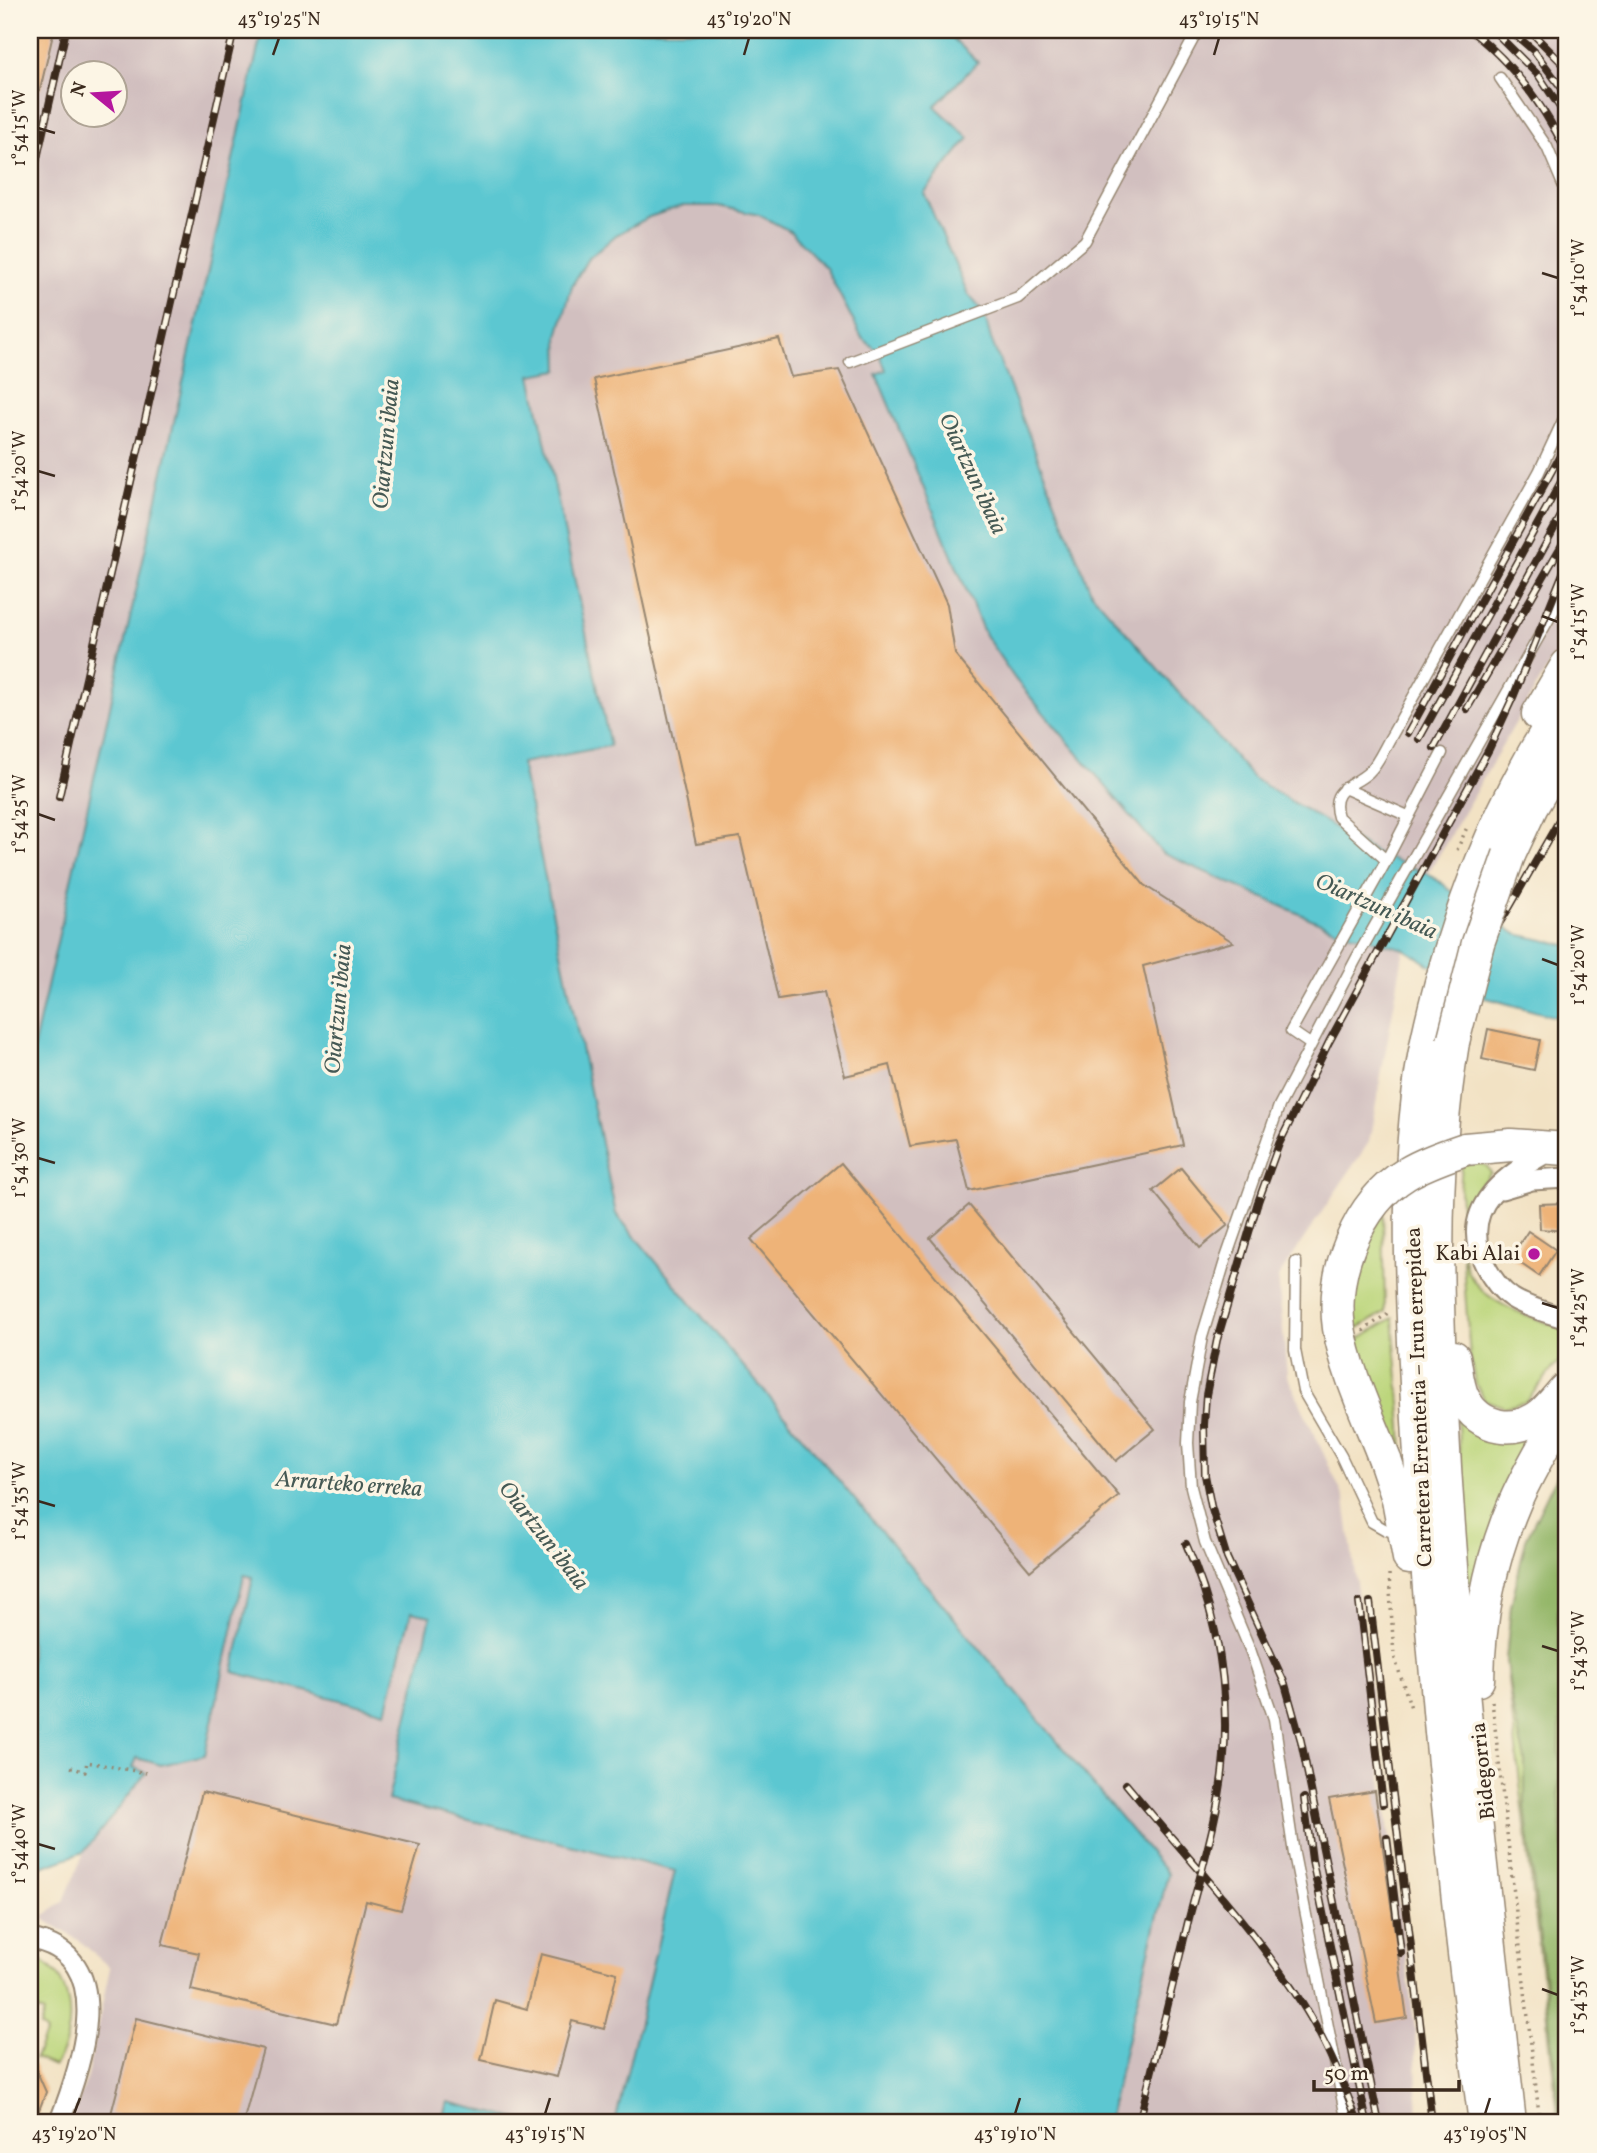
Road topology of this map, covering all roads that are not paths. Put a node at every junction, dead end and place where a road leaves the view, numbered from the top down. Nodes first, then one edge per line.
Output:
1 (1198, 30) edge
2 (1500, 78) dead end
3 (1567, 194) edge
4 (850, 362) dead end
5 (1567, 412) edge
6 (1567, 588) edge
7 (1567, 665) edge
8 (1567, 699) edge
9 (1567, 747) edge
10 (1442, 753) dead end
11 (1344, 788) junction
12 (1511, 794) junction
13 (1408, 816) junction
14 (1498, 851) junction
15 (1386, 862) junction
16 (1440, 1040) junction
17 (1310, 1044) junction
18 (1561, 1148) edge
19 (1567, 1178) edge
20 (1491, 1194) junction
21 (1296, 1262) dead end
22 (1437, 1297) junction
23 (1567, 1319) edge
24 (1567, 1386) edge
25 (1567, 1402) edge
26 (1405, 1534) junction
27 (1433, 1651) junction
28 (1471, 1764) junction
29 (30, 1939) edge
30 (1482, 2117) edge
31 (59, 2123) edge
32 (1347, 2123) edge
33 (1510, 2123) edge

1 - 4 lane
2 - 3 lane
5 - 11 lane
6 - 17 lane
7 - 12 main road
8 - 12 main road, Carretera Errenteria – Irun errepidea
9 - 14 main road, Carretera Errenteria – Irun errepidea
10 - 13 lane
11 - 13 lane
11 - 15 lane
12 - 14 main road, Carretera Errenteria – Irun errepidea
13 - 15 lane
14 - 16 main road, Carretera Errenteria – Irun errepidea, bridge
15 - 17 lane
16 - 22 main road, Carretera Errenteria – Irun errepidea
16 - 27 main road, Carretera Errenteria – Irun errepidea
17 - 32 lane
18 - 20 street
18 - 26 main road, bridge
19 - 20 street
20 - 23 street
21 - 26 lane
22 - 24 main road
22 - 28 main road, Carretera Errenteria – Irun errepidea
25 - 28 main road
26 - 27 main road
27 - 30 main road, Carretera Errenteria – Irun errepidea
28 - 33 main road, Carretera Errenteria – Irun errepidea
29 - 31 street

